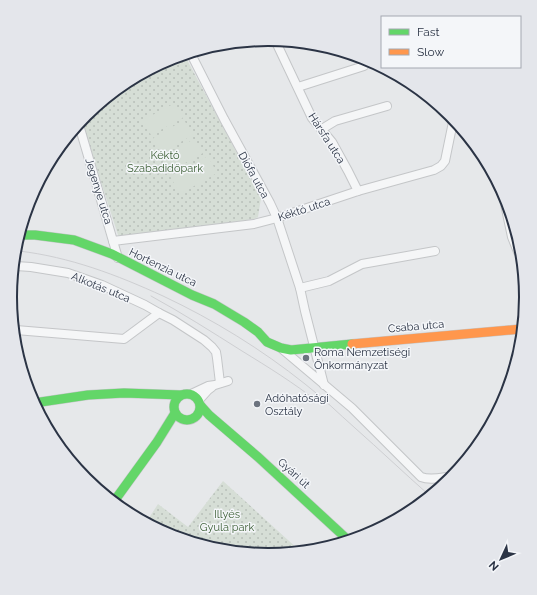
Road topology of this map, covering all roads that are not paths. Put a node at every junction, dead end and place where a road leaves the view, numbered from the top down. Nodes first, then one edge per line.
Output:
1 (278, 47) edge
2 (193, 58) edge
3 (364, 66) dead end
4 (298, 87) junction
5 (386, 106) dead end
6 (453, 127) edge
7 (322, 129) junction
8 (81, 130) edge
9 (358, 191) junction
10 (277, 218) junction
11 (25, 236) edge
12 (113, 241) junction
13 (434, 252) dead end
14 (118, 258) junction
15 (19, 266) edge
16 (300, 288) junction
17 (158, 313) junction
18 (518, 329) edge
19 (19, 330) edge
20 (281, 348) junction
21 (314, 348) junction
22 (221, 383) junction
23 (324, 385) junction
24 (140, 394) junction
25 (191, 394) junction
26 (181, 395) junction
27 (40, 402) edge
28 (200, 403) junction
29 (175, 409) junction
30 (195, 418) junction
31 (185, 420) junction
32 (221, 425) junction
33 (157, 442) junction
34 (444, 477) edge
35 (116, 498) edge
36 (345, 537) edge

1 - 4 street, Hársfa utca
2 - 10 street, Diófa utca
3 - 4 street
4 - 7 street, Hársfa utca
5 - 7 street
6 - 9 street, Kéktó utca
7 - 9 street, Hársfa utca
8 - 12 street, Jegenye utca
9 - 10 street, Kéktó utca
10 - 12 street, Kéktó utca
10 - 16 street, Diófa utca
11 - 14 street, Hortenzia utca
12 - 14 street, Jegenye utca
13 - 16 street
14 - 20 street, Hortenzia utca
15 - 17 street, Alkotás utca
16 - 21 street, Diófa utca
17 - 19 street
17 - 22 street, Alkotás utca
18 - 21 street, Csaba utca
20 - 21 street, Csaba utca
20 - 23 street
21 - 23 street, Diófa utca
22 - 25 street
22 - 28 street
23 - 34 street
24 - 26 street
24 - 27 street
24 - 29 street
25 - 26 street
25 - 28 street
26 - 29 street
28 - 30 street
28 - 32 street, Gyári út
29 - 31 street
29 - 33 street
30 - 31 street
30 - 32 street, Gyári út
31 - 33 street
32 - 36 street, Gyári út
33 - 35 street

